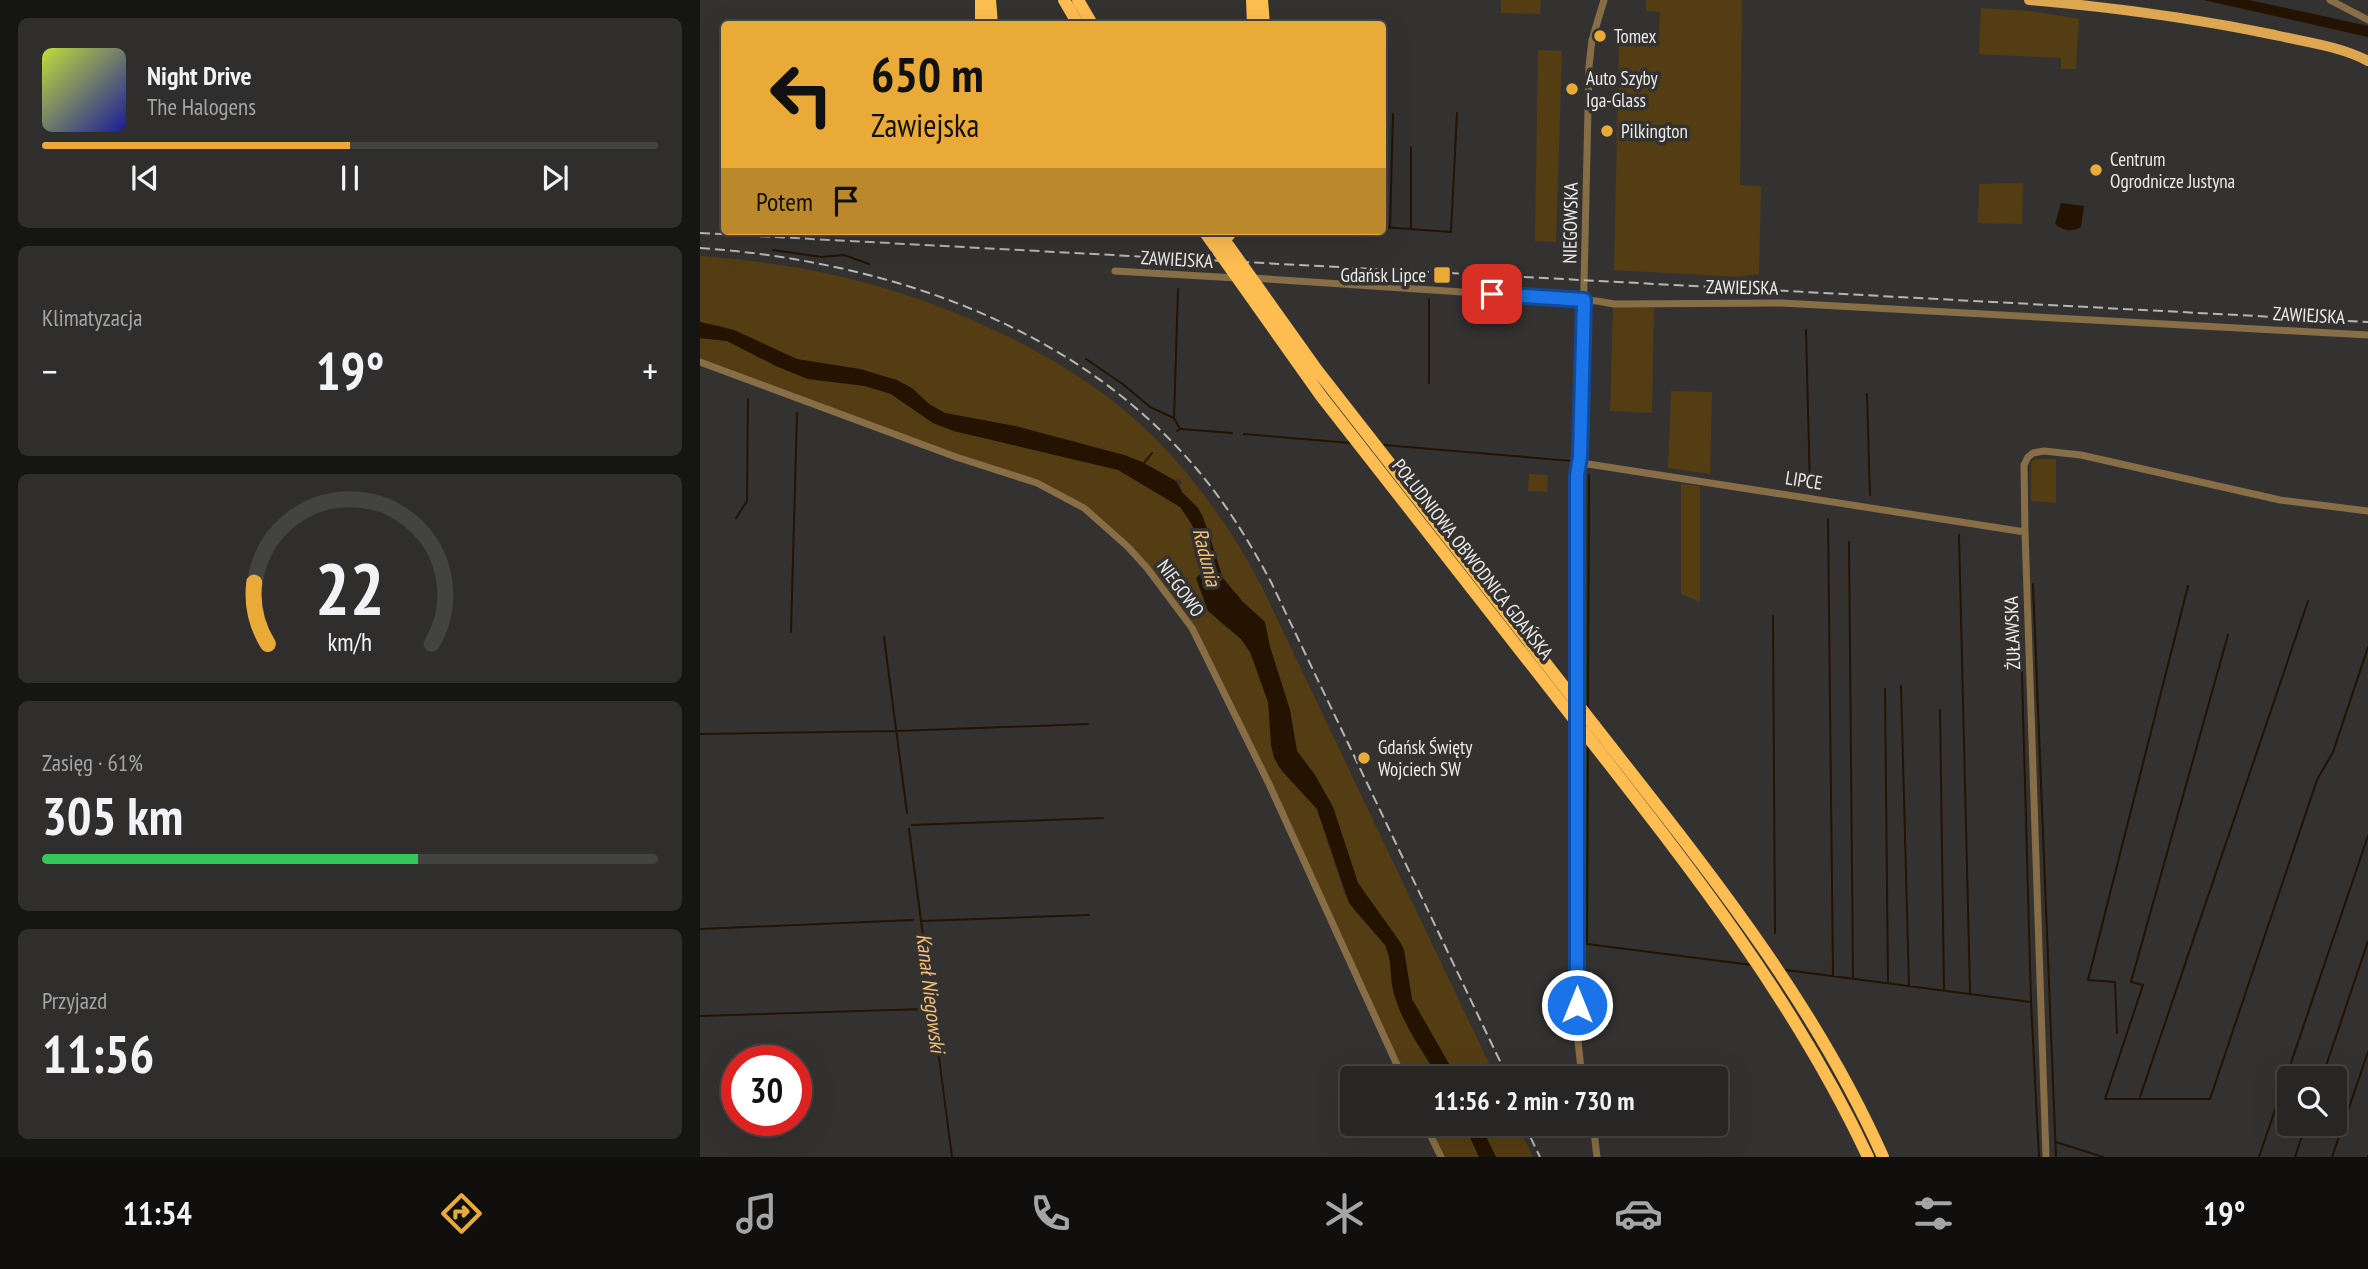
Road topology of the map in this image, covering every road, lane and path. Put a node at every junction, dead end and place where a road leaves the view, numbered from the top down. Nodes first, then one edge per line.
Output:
1 (981, 0) edge
2 (990, 0) edge
3 (1065, 0) edge
4 (1078, 0) edge
5 (1604, 0) edge
6 (2029, 0) edge
7 (2330, 0) edge
8 (1257, 1) edge
9 (2368, 20) edge
10 (981, 21) edge
11 (992, 21) edge
12 (1076, 21) edge
13 (1090, 21) edge
14 (1254, 21) edge
15 (1263, 21) edge
16 (2365, 58) edge
17 (1207, 235) edge
18 (1221, 235) edge
19 (1229, 235) edge
20 (1115, 271) dead end
21 (1246, 272) junction
22 (1584, 300) junction
23 (2368, 335) edge
24 (700, 362) edge
25 (1578, 465) junction
26 (2368, 511) edge
27 (2025, 532) junction
28 (1398, 1066) edge
29 (1581, 1066) edge
30 (1431, 1136) edge
31 (1594, 1136) edge
32 (1441, 1157) edge
33 (1597, 1157) edge
34 (1868, 1157) edge
35 (1883, 1157) edge
36 (2046, 1157) edge

1 - 10 highway
2 - 11 highway
3 - 12 highway
4 - 13 highway
5 - 22 street, NIEGOWSKA
6 - 16 main road
7 - 9 street
8 - 14 highway
8 - 15 highway
17 - 34 highway, POŁUDNIOWA OBWODNICA GDAŃSKA, bridge
18 - 21 highway, bridge
19 - 21 highway, bridge
20 - 22 street, ZAWIEJSKA
21 - 35 highway, bridge
22 - 23 street, ZAWIEJSKA
22 - 25 street, NIEGOWSKA
24 - 28 street, NIEGOWO
25 - 27 street, LIPCE
25 - 29 street, NIEGOWSKA
26 - 27 street, ŻUŁAWSKA
27 - 36 street, ŻUŁAWSKA
30 - 32 street
31 - 33 street

